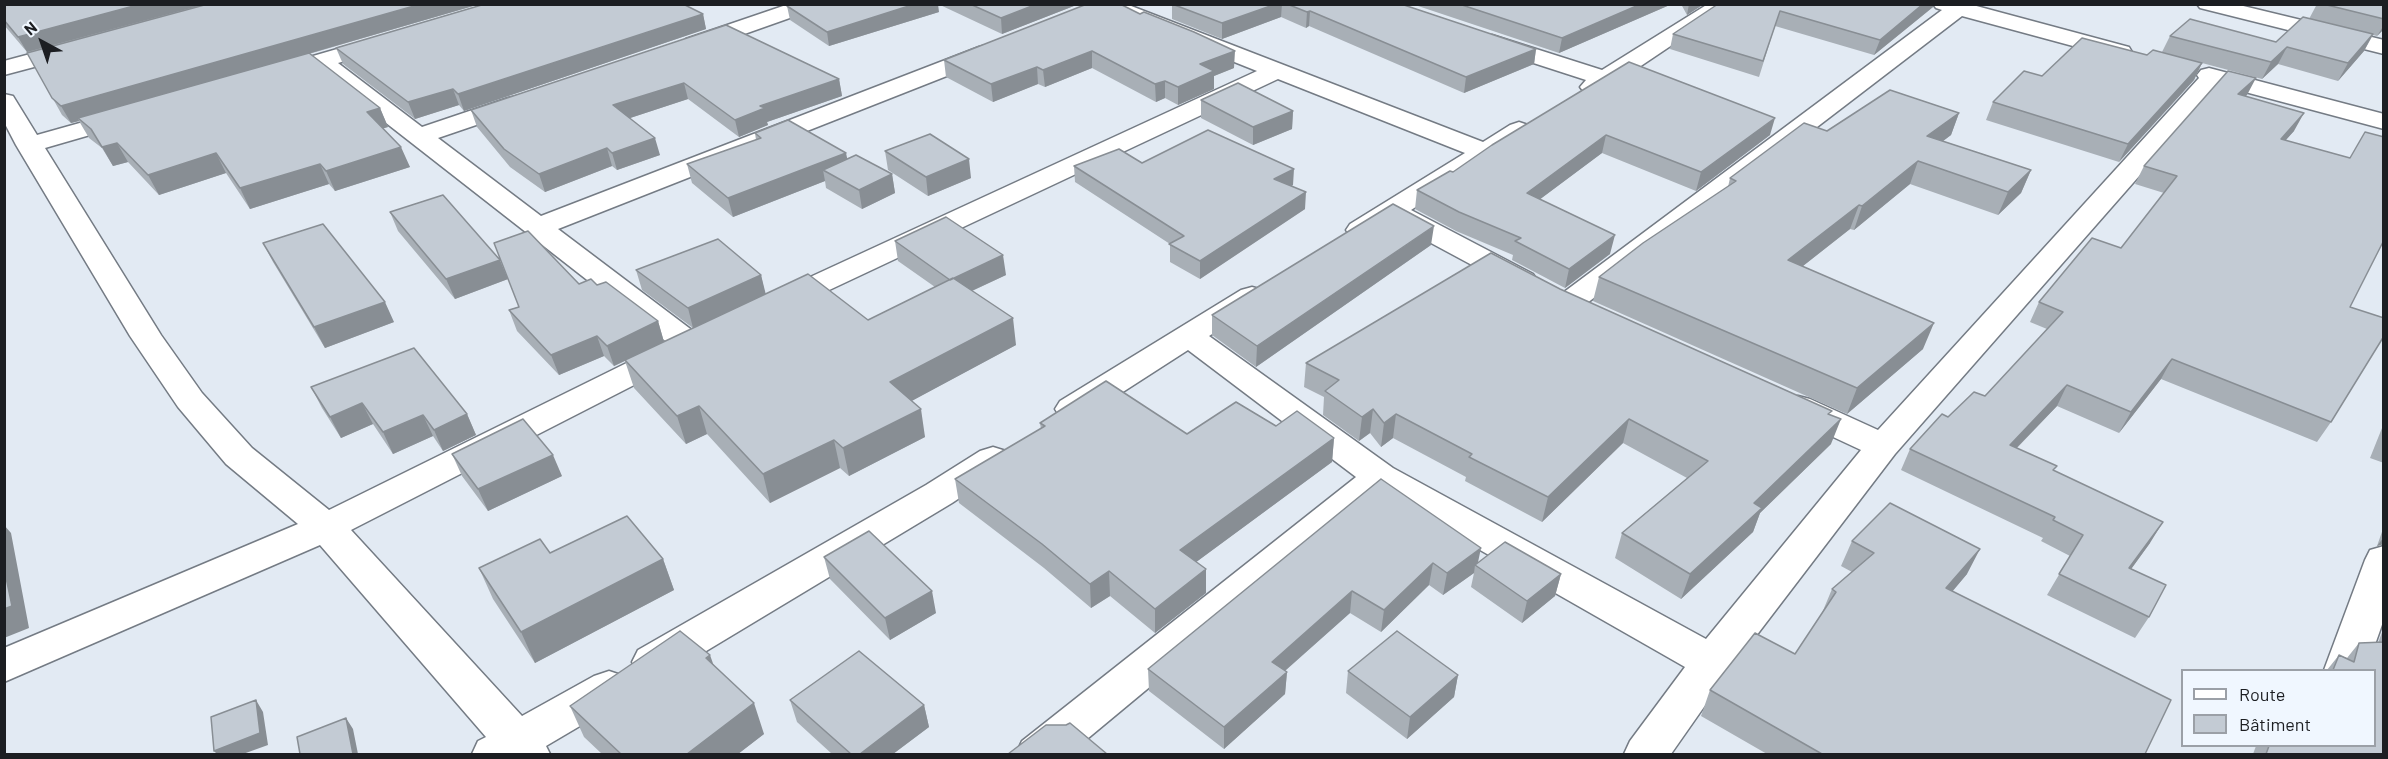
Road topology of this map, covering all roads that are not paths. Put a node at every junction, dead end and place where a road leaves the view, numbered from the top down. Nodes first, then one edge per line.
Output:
1 (811, 4) edge
2 (1724, 4) edge
3 (2207, 4) edge
4 (1951, 6) edge
5 (1098, 7) edge
6 (1470, 34) edge
7 (401, 38) edge
8 (95, 44) edge
9 (1006, 45) edge
10 (2384, 47) edge
11 (674, 51) edge
12 (2146, 59) edge
13 (321, 61) junction
14 (4, 68) edge
15 (1278, 70) junction
16 (1606, 79) junction
17 (254, 80) edge
18 (541, 95) edge
19 (142, 112) edge
20 (2384, 122) edge
21 (14, 123) edge
22 (419, 136) junction
23 (1484, 151) junction
24 (1391, 210) junction
25 (538, 227) junction
26 (1330, 248) edge
27 (1279, 279) edge
28 (1567, 304) junction
29 (754, 314) edge
30 (1600, 318) edge
31 (1187, 335) junction
32 (1774, 397) edge
33 (1048, 424) edge
34 (1018, 443) edge
35 (1883, 446) junction
36 (1380, 477) junction
37 (326, 527) junction
38 (2384, 560) edge
39 (1712, 662) junction
40 (4, 666) edge
41 (2345, 669) edge
42 (513, 750) edge
43 (1038, 754) edge
44 (1646, 754) edge

1 - 11 street
2 - 16 street
3 - 10 street
4 - 12 street
4 - 28 street
5 - 15 street
6 - 16 street
7 - 13 street
8 - 14 street
9 - 25 street
13 - 17 street
13 - 22 street
15 - 23 street
15 - 29 street
16 - 23 street
18 - 22 street
19 - 21 street
20 - 35 street
21 - 37 street
22 - 25 street
23 - 24 street
24 - 26 street
24 - 28 street
25 - 37 street
27 - 31 street
28 - 30 street
31 - 33 street
31 - 36 street
32 - 35 street
34 - 42 street
35 - 39 street
36 - 39 street
36 - 43 street
37 - 40 street
37 - 42 street
38 - 41 street
39 - 44 street

